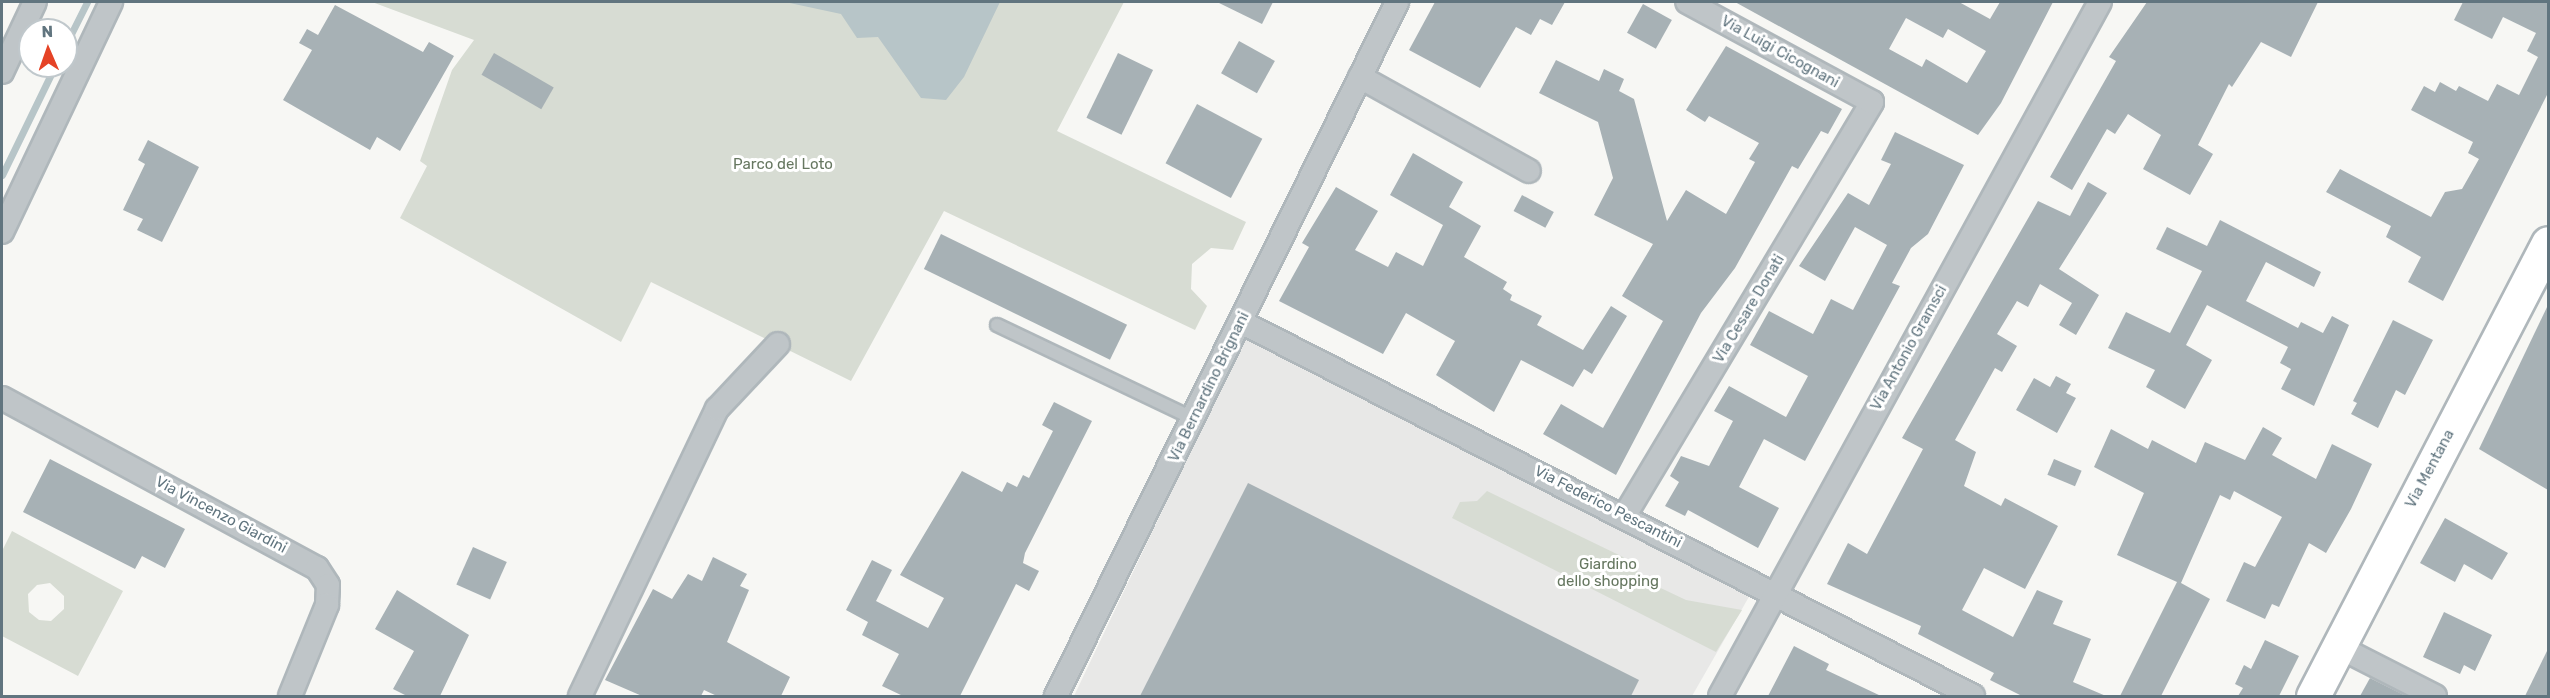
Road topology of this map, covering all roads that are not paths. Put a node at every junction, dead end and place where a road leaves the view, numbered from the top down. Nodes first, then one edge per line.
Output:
1 (35, 2) edge
2 (111, 2) edge
3 (1397, 2) edge
4 (1687, 2) edge
5 (2100, 2) edge
6 (2, 72) edge
7 (1360, 77) junction
8 (1872, 102) joint
9 (1529, 171) dead end
10 (2, 232) edge
11 (2548, 243) edge
12 (1241, 322) junction
13 (997, 325) dead end
14 (778, 344) dead end
15 (2, 398) edge
16 (1194, 419) junction
17 (1625, 515) junction
18 (1775, 592) junction
19 (2337, 646) junction
20 (290, 696) edge
21 (580, 696) edge
22 (1056, 696) edge
23 (1720, 696) edge
24 (1973, 696) edge
25 (2313, 696) edge
26 (2435, 696) edge

1 - 6 street
2 - 10 street
3 - 7 street, Via Bernardino Brignani
4 - 8 street, Via Luigi Cicognani
5 - 18 street, Via Antonio Gramsci
7 - 9 street
7 - 12 street, Via Bernardino Brignani
8 - 17 street, Via Cesare Donati
11 - 19 main road, Via Mentana
12 - 16 street, Via Bernardino Brignani
12 - 17 street, Via Federico Pescantini
13 - 16 lane
14 - 21 street
15 - 20 street, Via Vincenzo Giardini
16 - 22 street, Via Bernardino Brignani
17 - 18 street, Via Federico Pescantini
18 - 23 street, Via Antonio Gramsci
18 - 24 street, Via Federico Pescantini
19 - 25 main road, Via Mentana
19 - 26 street

